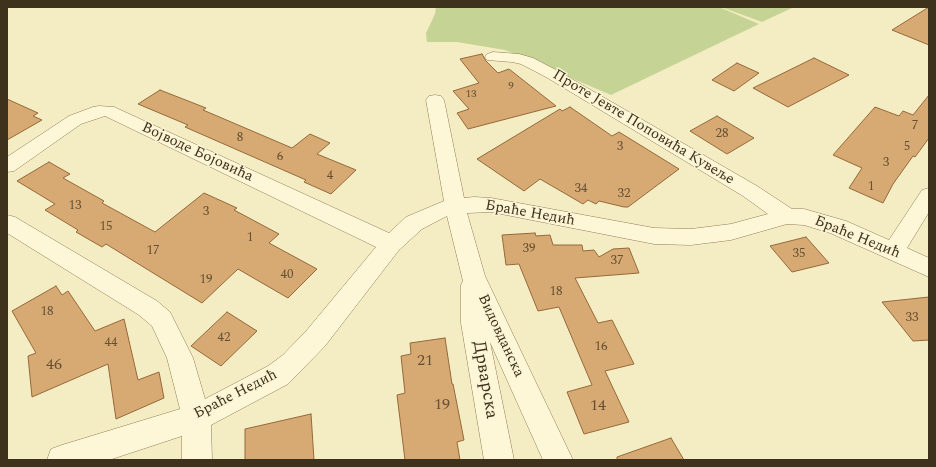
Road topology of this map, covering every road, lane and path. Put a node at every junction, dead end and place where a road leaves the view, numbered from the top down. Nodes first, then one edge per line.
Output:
1 (493, 57) dead end
2 (435, 100) dead end
3 (7, 166) edge
4 (929, 195) edge
5 (455, 207) junction
6 (787, 216) junction
7 (7, 223) edge
8 (391, 244) junction
9 (893, 252) junction
10 (929, 268) edge
11 (473, 276) junction
12 (196, 418) junction
13 (62, 460) edge
14 (197, 460) edge
15 (499, 460) edge
16 (558, 460) edge

1 - 6 street, Проте Јевте Поповића Кувеље
2 - 5 street
3 - 8 street, Војводе Бојовића
4 - 9 street
5 - 6 street, Браће Недић
5 - 8 street, Браће Недић
5 - 11 street, Видовданска
6 - 9 street, Браће Недић
7 - 12 street
8 - 12 street, Браће Недић
9 - 10 street, Браће Недић
11 - 15 street, Дрварска
11 - 16 street, Видовданска
12 - 13 street, Браће Недић
12 - 14 street

